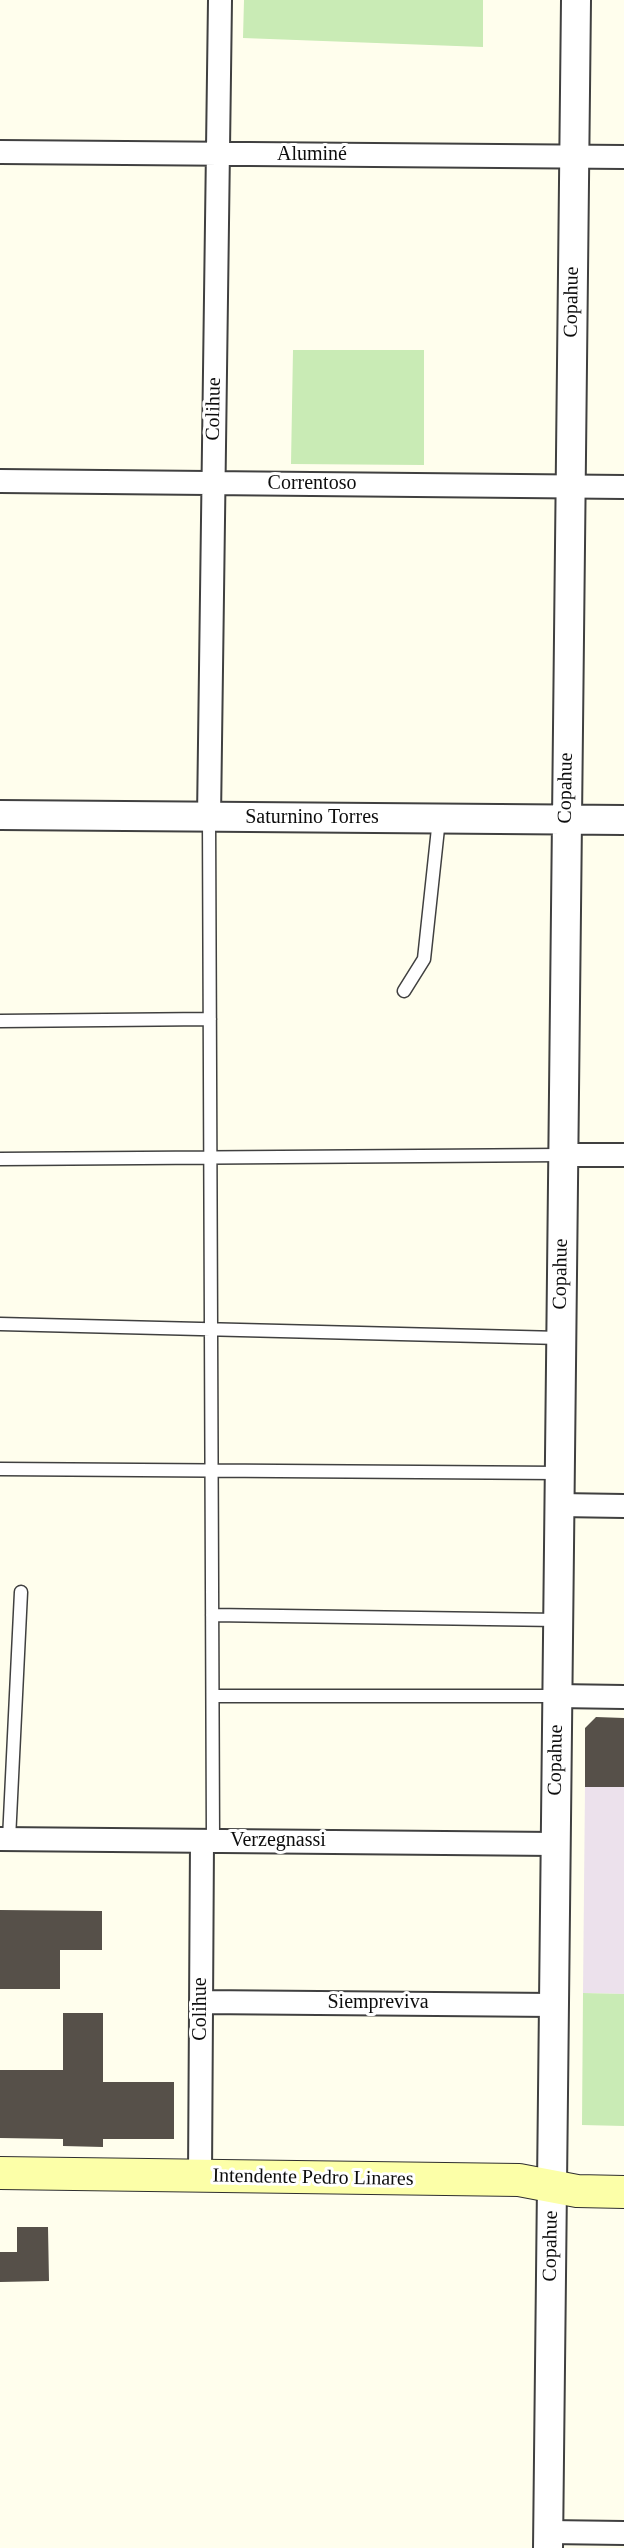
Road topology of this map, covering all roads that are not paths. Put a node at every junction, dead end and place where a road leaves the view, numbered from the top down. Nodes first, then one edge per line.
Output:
1 (220, 0) edge
2 (576, 0) edge
3 (0, 152) edge
4 (218, 154) junction
5 (574, 157) junction
6 (624, 157) edge
7 (0, 481) edge
8 (213, 483) junction
9 (570, 486) junction
10 (624, 487) edge
11 (0, 815) edge
12 (209, 817) junction
13 (439, 819) junction
14 (566, 820) junction
15 (624, 820) edge
16 (404, 991) dead end
17 (210, 1019) junction
18 (0, 1021) edge
19 (562, 1155) junction
20 (624, 1155) edge
21 (210, 1158) junction
22 (0, 1159) edge
23 (0, 1324) edge
24 (211, 1330) junction
25 (560, 1338) junction
26 (0, 1469) edge
27 (212, 1471) junction
28 (559, 1473) junction
29 (559, 1505) junction
30 (624, 1506) edge
31 (21, 1592) dead end
32 (212, 1616) junction
33 (558, 1620) junction
34 (213, 1696) junction
35 (557, 1696) junction
36 (624, 1697) edge
37 (4, 1839) edge
38 (208, 1841) junction
39 (555, 1844) junction
40 (201, 2002) junction
41 (554, 2005) junction
42 (0, 2173) edge
43 (200, 2176) junction
44 (552, 2186) junction
45 (624, 2192) edge
46 (624, 2533) edge
47 (548, 2540) edge

1 - 4 street, Colihue
2 - 5 street, Copahue
3 - 4 street, Aluminé
4 - 5 street, Aluminé
4 - 8 street, Colihue
5 - 6 street, Aluminé
5 - 9 street, Copahue
7 - 8 street, Correntoso
8 - 9 street, Correntoso
8 - 12 street, Colihue
9 - 10 street, Correntoso
9 - 14 street, Copahue
11 - 12 street, Saturnino Torres
12 - 13 street, Saturnino Torres
12 - 17 lane
13 - 14 street, Saturnino Torres
13 - 16 lane
14 - 15 street, Saturnino Torres
14 - 19 street, Copahue
17 - 18 lane
17 - 21 lane
19 - 20 street
19 - 21 lane
19 - 25 street, Copahue
21 - 22 lane
21 - 24 lane
23 - 24 lane
24 - 25 lane
24 - 27 lane
25 - 28 street, Copahue
26 - 27 lane
27 - 28 lane
27 - 32 lane
28 - 29 street, Copahue
29 - 30 street
29 - 33 street, Copahue
31 - 37 lane
32 - 33 lane
32 - 34 lane
33 - 35 street, Copahue
34 - 35 lane
34 - 38 lane
35 - 36 street
35 - 39 street, Copahue
37 - 38 street, Verzegnassi
38 - 39 street, Verzegnassi
38 - 40 street, Colihue
39 - 41 street, Copahue
40 - 41 street, Siempreviva
40 - 43 street, Colihue
41 - 44 street, Copahue
42 - 43 main road, Intendente Pedro Linares
43 - 44 main road, Intendente Pedro Linares
44 - 45 main road, Intendente Pedro Linares
44 - 47 street, Copahue
46 - 47 street

